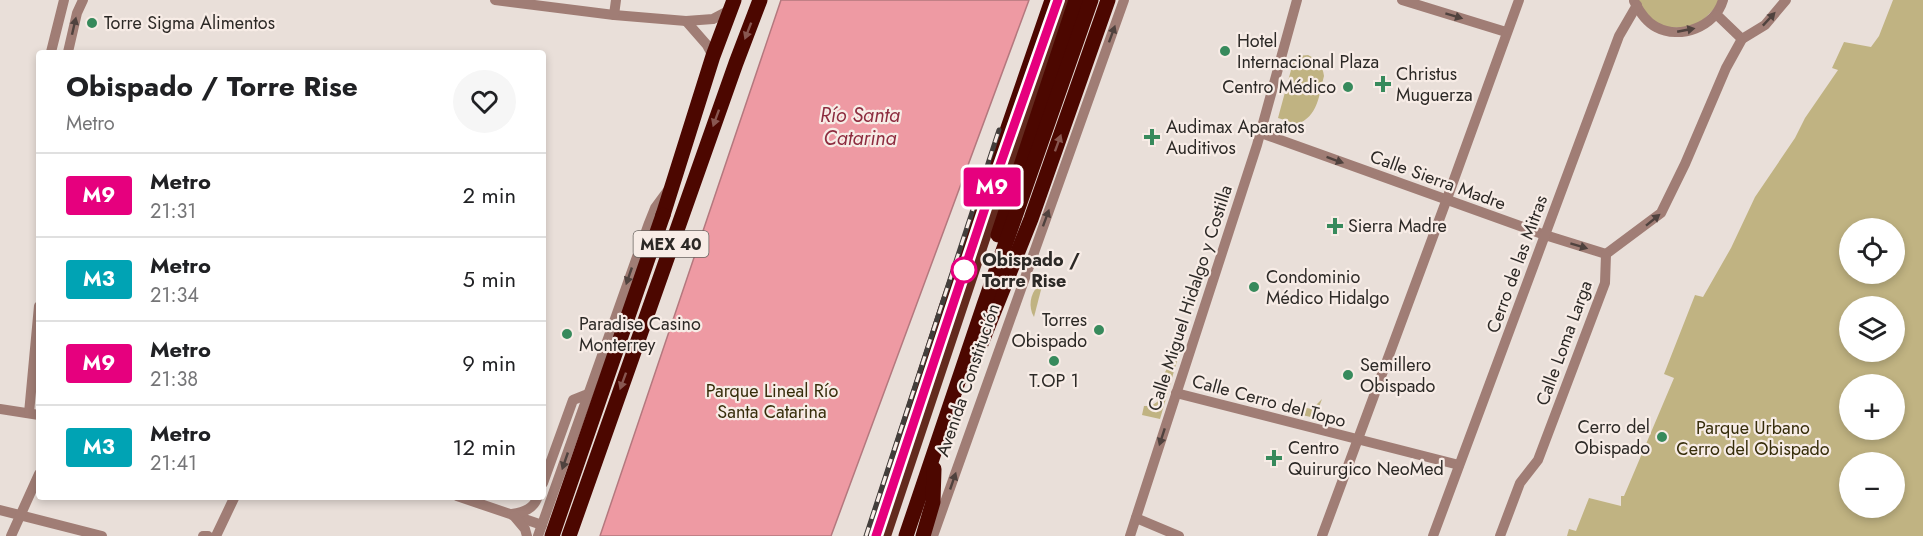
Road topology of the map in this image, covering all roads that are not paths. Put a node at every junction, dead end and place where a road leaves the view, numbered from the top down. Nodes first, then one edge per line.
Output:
1 (64, 0) edge
2 (83, 0) edge
3 (495, 0) edge
4 (616, 0) edge
5 (760, 0) edge
6 (1052, 0) edge
7 (1068, 0) edge
8 (1076, 0) edge
9 (1091, 0) edge
10 (1108, 0) edge
11 (1124, 0) edge
12 (1297, 0) edge
13 (1402, 0) edge
14 (1722, 0) edge
15 (1786, 0) edge
16 (507, 1) edge
17 (1519, 2) edge
18 (1635, 3) edge
19 (732, 5) edge
20 (614, 15) junction
21 (1717, 15) junction
22 (686, 21) junction
23 (1506, 32) junction
24 (1742, 39) junction
25 (52, 50) edge
26 (68, 50) edge
27 (713, 56) junction
28 (1261, 133) junction
29 (671, 186) junction
30 (1447, 201) junction
31 (1545, 235) junction
32 (1606, 254) junction
33 (984, 305) junction
34 (36, 371) edge
35 (955, 390) junction
36 (1176, 393) junction
37 (588, 394) junction
38 (0, 409) edge
39 (34, 414) edge
40 (1357, 441) junction
41 (933, 460) junction
42 (1460, 465) junction
43 (546, 475) edge
44 (36, 480) edge
45 (233, 500) edge
46 (469, 500) edge
47 (536, 500) edge
48 (0, 510) edge
49 (512, 514) junction
50 (20, 515) junction
51 (1136, 518) junction
52 (546, 533) edge
53 (11, 536) edge
54 (102, 536) edge
55 (202, 536) edge
56 (208, 536) edge
57 (216, 536) edge
58 (527, 536) edge
59 (569, 536) edge
60 (872, 536) edge
61 (885, 536) edge
62 (906, 536) edge
63 (923, 536) edge
64 (933, 536) edge
65 (1130, 536) edge
66 (1179, 536) edge
67 (1322, 536) edge
68 (1433, 536) edge
69 (1500, 536) edge

1 - 25 street
26 -> 2 street
3 - 16 street
4 - 20 street
5 -> 59 highway, MEX 40
6 - 60 highway
7 - 61 main road, Avenida Constitución
8 - 33 highway
9 - 33 highway, Avenida Constitución
35 -> 10 highway
64 -> 11 street, Avenida Constitución
12 - 28 street, Calle Miguel Hidalgo y Costilla
13 -> 23 street
14 - 21 street
24 -> 15 street
16 - 20 street
17 - 23 street
18 -> 21 street
18 - 31 street, Cerro de las Mitras
19 - 22 street
19 - 27 highway, MEX 40
20 - 22 street
21 - 24 street
22 - 27 street
23 - 30 street
32 -> 24 street
27 - 29 highway, MEX 40
28 -> 30 street, Calle Sierra Madre
28 - 36 street, Calle Miguel Hidalgo y Costilla
29 -> 37 street
29 - 52 highway, MEX 40, bridge
30 - 31 street, Calle Sierra Madre
30 - 40 street
31 -> 32 street, Calle Sierra Madre
31 - 42 street, Cerro de las Mitras
32 - 69 street, Calle Loma Larga
33 - 35 highway, Avenida Constitución
34 - 39 street
35 - 41 highway, Avenida Constitución
36 - 40 street, Calle Cerro del Topo
36 -> 51 street, Calle Miguel Hidalgo y Costilla
37 - 43 street
37 -> 52 street
38 - 39 street
40 - 42 street, Calle Cerro del Topo
40 - 67 street
41 - 62 highway, Avenida Constitución
41 - 63 highway
42 - 68 street, Cerro de las Mitras
44 - 50 street
45 - 57 street
46 - 49 street
47 - 49 street
48 - 50 street
49 - 52 street
49 - 58 street
50 - 53 street
50 - 54 street
51 - 65 street, Calle Miguel Hidalgo y Costilla
51 - 66 street
55 - 56 street

